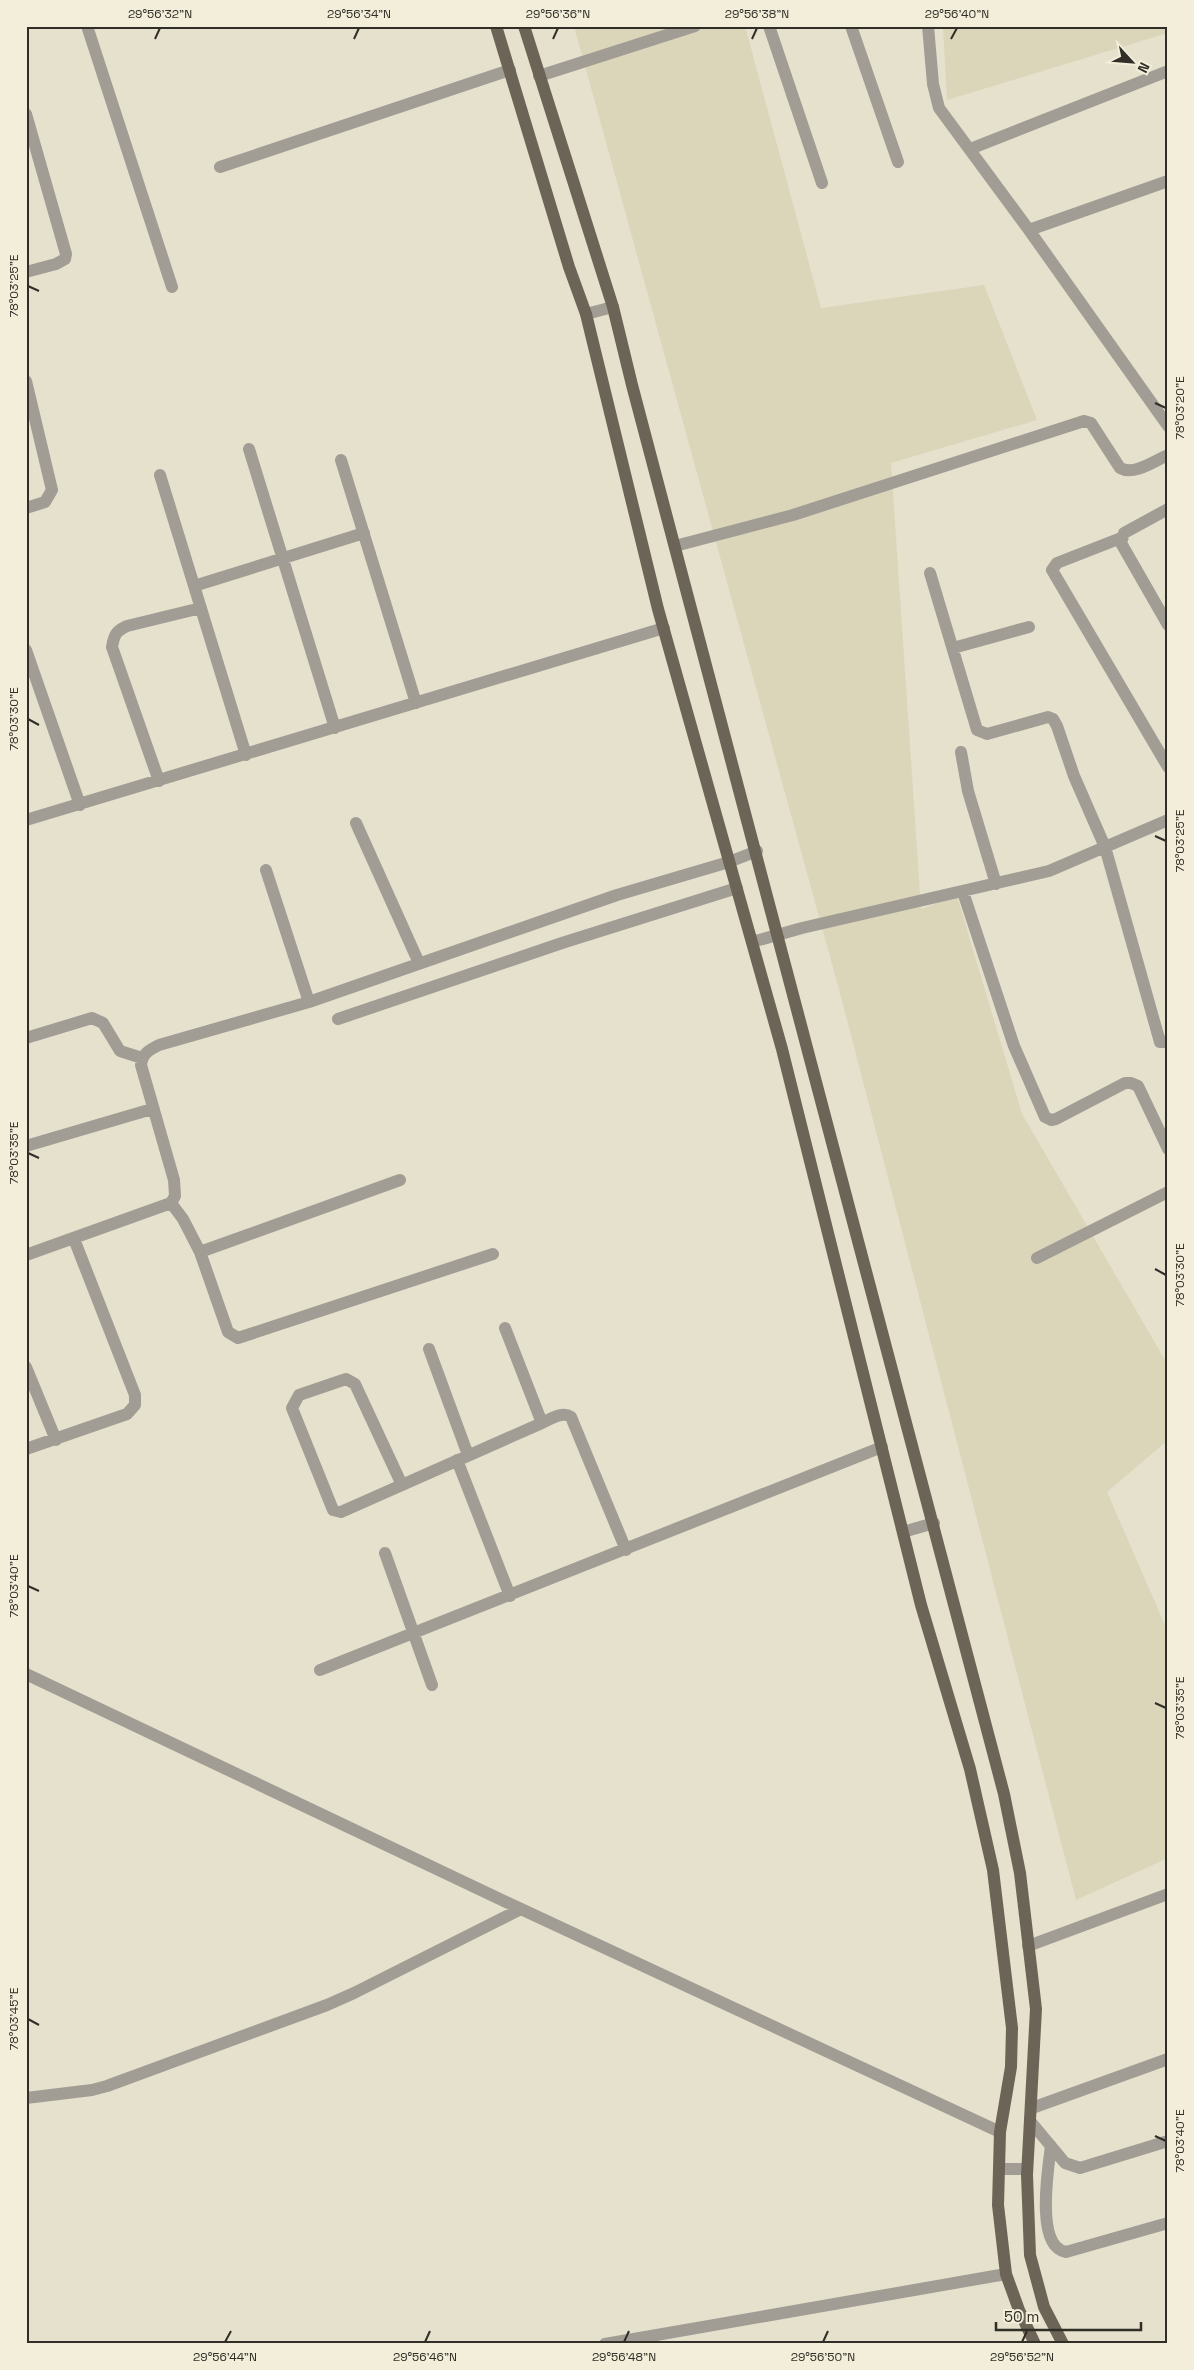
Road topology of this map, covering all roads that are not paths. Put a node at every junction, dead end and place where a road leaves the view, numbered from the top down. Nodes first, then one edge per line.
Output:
1 (88, 26) edge
2 (496, 26) edge
3 (524, 26) edge
4 (695, 26) edge
5 (769, 26) edge
6 (851, 26) edge
7 (928, 26) edge
8 (510, 70) junction
9 (1168, 70) edge
10 (539, 76) junction
11 (26, 114) edge
12 (970, 149) junction
13 (898, 162) dead end
14 (220, 167) dead end
15 (1168, 181) edge
16 (822, 183) dead end
17 (1029, 230) junction
18 (26, 272) edge
19 (172, 287) dead end
20 (614, 307) junction
21 (586, 314) junction
22 (26, 381) edge
23 (1168, 426) edge
24 (249, 449) dead end
25 (1168, 455) edge
26 (342, 460) dead end
27 (160, 475) dead end
28 (26, 508) edge
29 (1168, 509) edge
30 (364, 533) junction
31 (1121, 538) junction
32 (675, 546) junction
33 (284, 558) junction
34 (930, 573) dead end
35 (194, 586) junction
36 (201, 608) junction
37 (1168, 625) edge
38 (1029, 627) dead end
39 (664, 628) junction
40 (953, 648) junction
41 (26, 650) edge
42 (416, 703) junction
43 (335, 728) junction
44 (961, 752) dead end
45 (246, 755) junction
46 (1168, 767) edge
47 (159, 781) junction
48 (80, 804) junction
49 (26, 820) edge
50 (1168, 820) edge
51 (356, 823) dead end
52 (1105, 847) junction
53 (757, 851) junction
54 (729, 862) junction
55 (266, 870) dead end
56 (996, 884) junction
57 (736, 888) junction
58 (963, 892) junction
59 (779, 935) junction
60 (752, 942) junction
61 (419, 963) junction
62 (309, 1002) junction
63 (338, 1020) dead end
64 (26, 1038) edge
65 (1168, 1042) edge
66 (142, 1058) junction
67 (152, 1109) junction
68 (26, 1146) edge
69 (1168, 1149) edge
70 (400, 1180) dead end
71 (1168, 1192) edge
72 (171, 1203) junction
73 (74, 1239) junction
74 (200, 1252) junction
75 (493, 1254) dead end
76 (26, 1255) edge
77 (1037, 1258) dead end
78 (505, 1328) dead end
79 (429, 1349) dead end
80 (26, 1367) edge
81 (542, 1423) junction
82 (56, 1440) junction
83 (882, 1447) junction
84 (26, 1449) edge
85 (462, 1458) junction
86 (402, 1485) junction
87 (934, 1523) junction
88 (903, 1532) junction
89 (626, 1550) junction
90 (385, 1553) dead end
91 (510, 1596) junction
92 (413, 1634) junction
93 (320, 1670) dead end
94 (26, 1674) edge
95 (432, 1685) dead end
96 (1168, 1894) edge
97 (521, 1909) junction
98 (1028, 1946) junction
99 (1168, 2059) edge
100 (26, 2098) edge
101 (1031, 2115) junction
102 (1000, 2132) junction
103 (1168, 2141) edge
104 (1051, 2146) junction
105 (999, 2169) junction
106 (1027, 2170) junction
107 (1168, 2223) edge
108 (1006, 2274) junction
109 (621, 2342) edge
110 (605, 2344) edge
111 (1035, 2344) edge
112 (1063, 2344) edge

1 - 19 street
2 - 8 main road
3 - 10 main road
4 - 10 street
5 - 16 street
6 - 13 street
7 - 12 street
8 - 14 street
8 - 21 main road
9 - 12 street
10 - 20 main road
11 - 18 street
12 - 17 street
15 - 17 street
17 - 23 street
20 - 21 street
20 - 32 main road
21 - 39 main road
22 - 28 street
24 - 33 street
25 - 32 street
26 - 30 street
27 - 35 street
29 - 31 street
30 - 33 street
30 - 42 street
31 - 37 street
31 - 46 street
32 - 53 main road
33 - 35 street
33 - 43 street
34 - 40 street
35 - 36 street
36 - 45 street
36 - 47 street
38 - 40 street
39 - 42 street
39 - 54 main road
40 - 52 street
41 - 48 street
42 - 43 street
43 - 45 street
44 - 56 street
45 - 47 street
47 - 48 street
48 - 49 street
50 - 52 street
51 - 61 street
52 - 56 street
52 - 65 street
53 - 54 street
53 - 59 main road
54 - 57 main road
54 - 61 street
55 - 62 street
56 - 58 street
57 - 60 main road
57 - 63 street
58 - 59 street
58 - 69 street
59 - 60 street
59 - 87 main road
60 - 83 main road
61 - 62 street
62 - 66 street
64 - 66 street
66 - 67 street
67 - 68 street
67 - 72 street
70 - 74 street
71 - 77 street
72 - 73 street
72 - 74 street
73 - 76 street
73 - 82 street
74 - 75 street
78 - 81 street
79 - 85 street
80 - 82 street
81 - 85 street
81 - 89 street
82 - 84 street
83 - 88 main road
83 - 89 street
85 - 86 street
85 - 91 street
86 - 86 street
87 - 88 street
87 - 98 main road
88 - 102 main road
89 - 91 street
90 - 92 street
91 - 92 street
92 - 93 street
92 - 95 street
94 - 97 street
96 - 98 street
97 - 100 street
97 - 102 street
98 - 101 main road
99 - 101 street
101 - 104 street
101 - 106 main road
102 - 105 main road
103 - 104 street
104 - 107 street
105 - 106 street
105 - 108 main road
106 - 112 main road
108 - 109 street
108 - 111 main road
109 - 110 street

